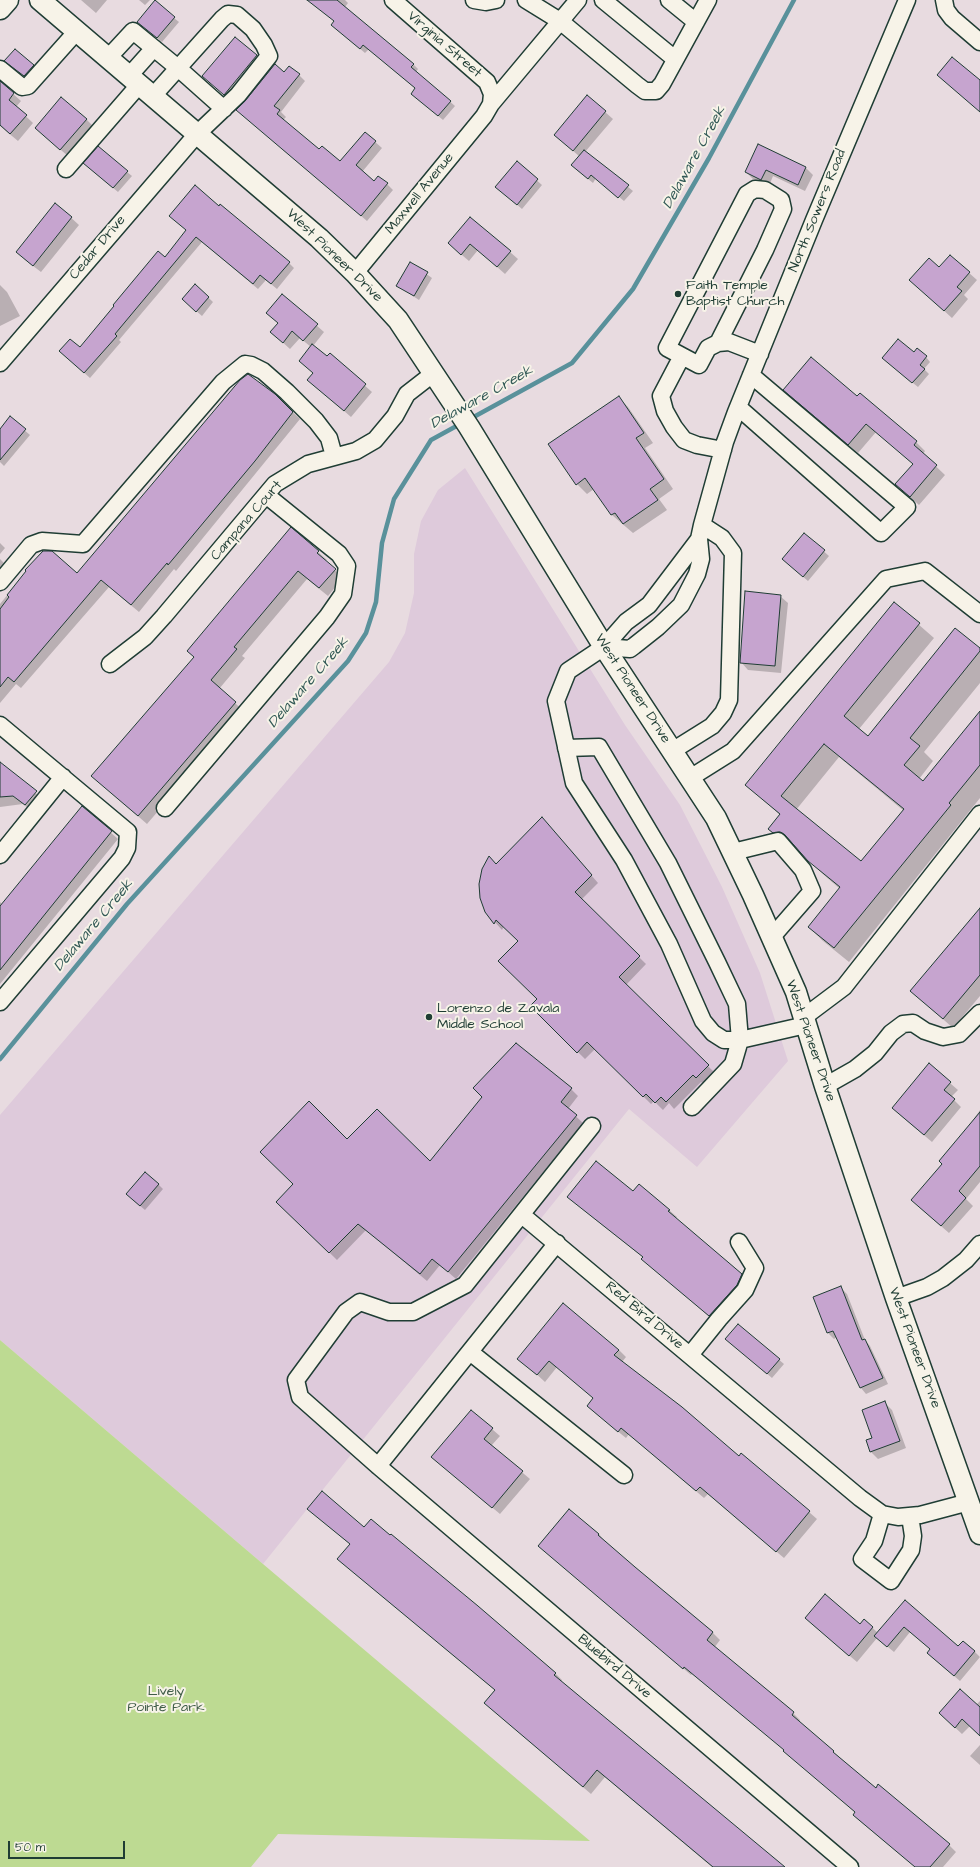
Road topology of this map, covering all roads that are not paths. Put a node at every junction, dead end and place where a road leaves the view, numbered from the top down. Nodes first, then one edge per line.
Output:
1 (8, 0) edge
2 (40, 0) edge
3 (393, 0) edge
4 (474, 0) edge
5 (496, 0) edge
6 (526, 0) edge
7 (578, 0) edge
8 (603, 0) edge
9 (669, 0) edge
10 (708, 0) edge
11 (906, 0) edge
12 (944, 0) edge
13 (0, 9) edge
14 (560, 22) junction
15 (696, 22) junction
16 (77, 31) junction
17 (980, 42) edge
18 (154, 48) junction
19 (108, 58) junction
20 (676, 59) junction
21 (178, 68) junction
22 (0, 69) edge
23 (140, 85) junction
24 (224, 109) junction
25 (487, 110) junction
26 (197, 134) junction
27 (66, 169) dead end
28 (355, 272) junction
29 (718, 343) junction
30 (760, 354) junction
31 (682, 356) junction
32 (0, 363) edge
33 (751, 375) junction
34 (438, 379) junction
35 (738, 407) junction
36 (723, 450) junction
37 (334, 456) junction
38 (266, 495) junction
39 (701, 532) junction
40 (0, 582) edge
41 (980, 614) edge
42 (604, 647) junction
43 (110, 664) dead end
44 (0, 725) edge
45 (566, 748) junction
46 (672, 751) junction
47 (63, 777) junction
48 (690, 778) junction
49 (165, 808) dead end
50 (980, 814) edge
51 (733, 852) junction
52 (0, 855) edge
53 (770, 938) junction
54 (0, 1002) edge
55 (980, 1013) edge
56 (805, 1021) junction
57 (740, 1040) junction
58 (825, 1086) junction
59 (692, 1107) dead end
60 (592, 1126) dead end
61 (522, 1215) junction
62 (739, 1242) dead end
63 (557, 1243) junction
64 (980, 1244) edge
65 (896, 1298) junction
66 (470, 1352) junction
67 (690, 1355) junction
68 (378, 1466) junction
69 (624, 1475) dead end
70 (969, 1502) junction
71 (882, 1514) junction
72 (910, 1516) junction
73 (980, 1534) edge
74 (850, 1867) edge

1 - 13 main road
2 - 16 main road, West Pioneer Drive
3 - 25 street, Virginia Street
4 - 5 street
6 - 14 street
7 - 14 street, Maxwell Avenue
8 - 20 street
9 - 15 street
10 - 15 street
11 - 30 street, North Sowers Road
12 - 17 street
14 - 20 street
14 - 25 street, Maxwell Avenue
15 - 20 street
16 - 19 main road, West Pioneer Drive
16 - 22 street
18 - 19 street
18 - 21 street
18 - 23 street
19 - 23 main road, West Pioneer Drive
21 - 23 street
21 - 24 street
21 - 24 street, Cedar Drive
23 - 26 main road, West Pioneer Drive
23 - 27 street
24 - 26 street, Cedar Drive
25 - 28 street, Maxwell Avenue
26 - 28 main road, West Pioneer Drive
26 - 32 street, Cedar Drive
28 - 34 main road, West Pioneer Drive
29 - 30 street
29 - 31 street
29 - 31 street
30 - 33 street, North Sowers Road
31 - 36 street
33 - 35 street, North Sowers Road
33 - 35 street
34 - 37 street, Campana Court
34 - 42 main road, West Pioneer Drive
35 - 36 street, North Sowers Road
36 - 39 street, North Sowers Road
37 - 38 street, Campana Court
37 - 40 street
38 - 43 street, Campana Court
38 - 49 street
39 - 42 street, North Sowers Road
39 - 42 street, North Sowers Road
39 - 46 street
41 - 48 street
42 - 45 street
42 - 46 main road, West Pioneer Drive
44 - 47 street
45 - 57 street
45 - 57 street
46 - 48 main road, West Pioneer Drive
47 - 52 street
47 - 54 street
48 - 51 main road, West Pioneer Drive
50 - 56 street
51 - 53 main road, West Pioneer Drive
51 - 53 street
53 - 56 main road, West Pioneer Drive
55 - 58 street
56 - 57 street
56 - 58 main road, West Pioneer Drive
57 - 59 street
58 - 65 main road, West Pioneer Drive
60 - 61 street
61 - 63 street, Red Bird Drive
61 - 68 street, Bluebird Drive
62 - 67 street
63 - 66 street
63 - 67 street, Red Bird Drive
64 - 65 street
65 - 70 main road, West Pioneer Drive
66 - 68 street
66 - 69 street
67 - 71 street, Red Bird Drive
68 - 74 street, Bluebird Drive
70 - 72 street, Red Bird Drive
70 - 73 main road, West Pioneer Drive
71 - 72 street, Red Bird Drive
71 - 72 street

